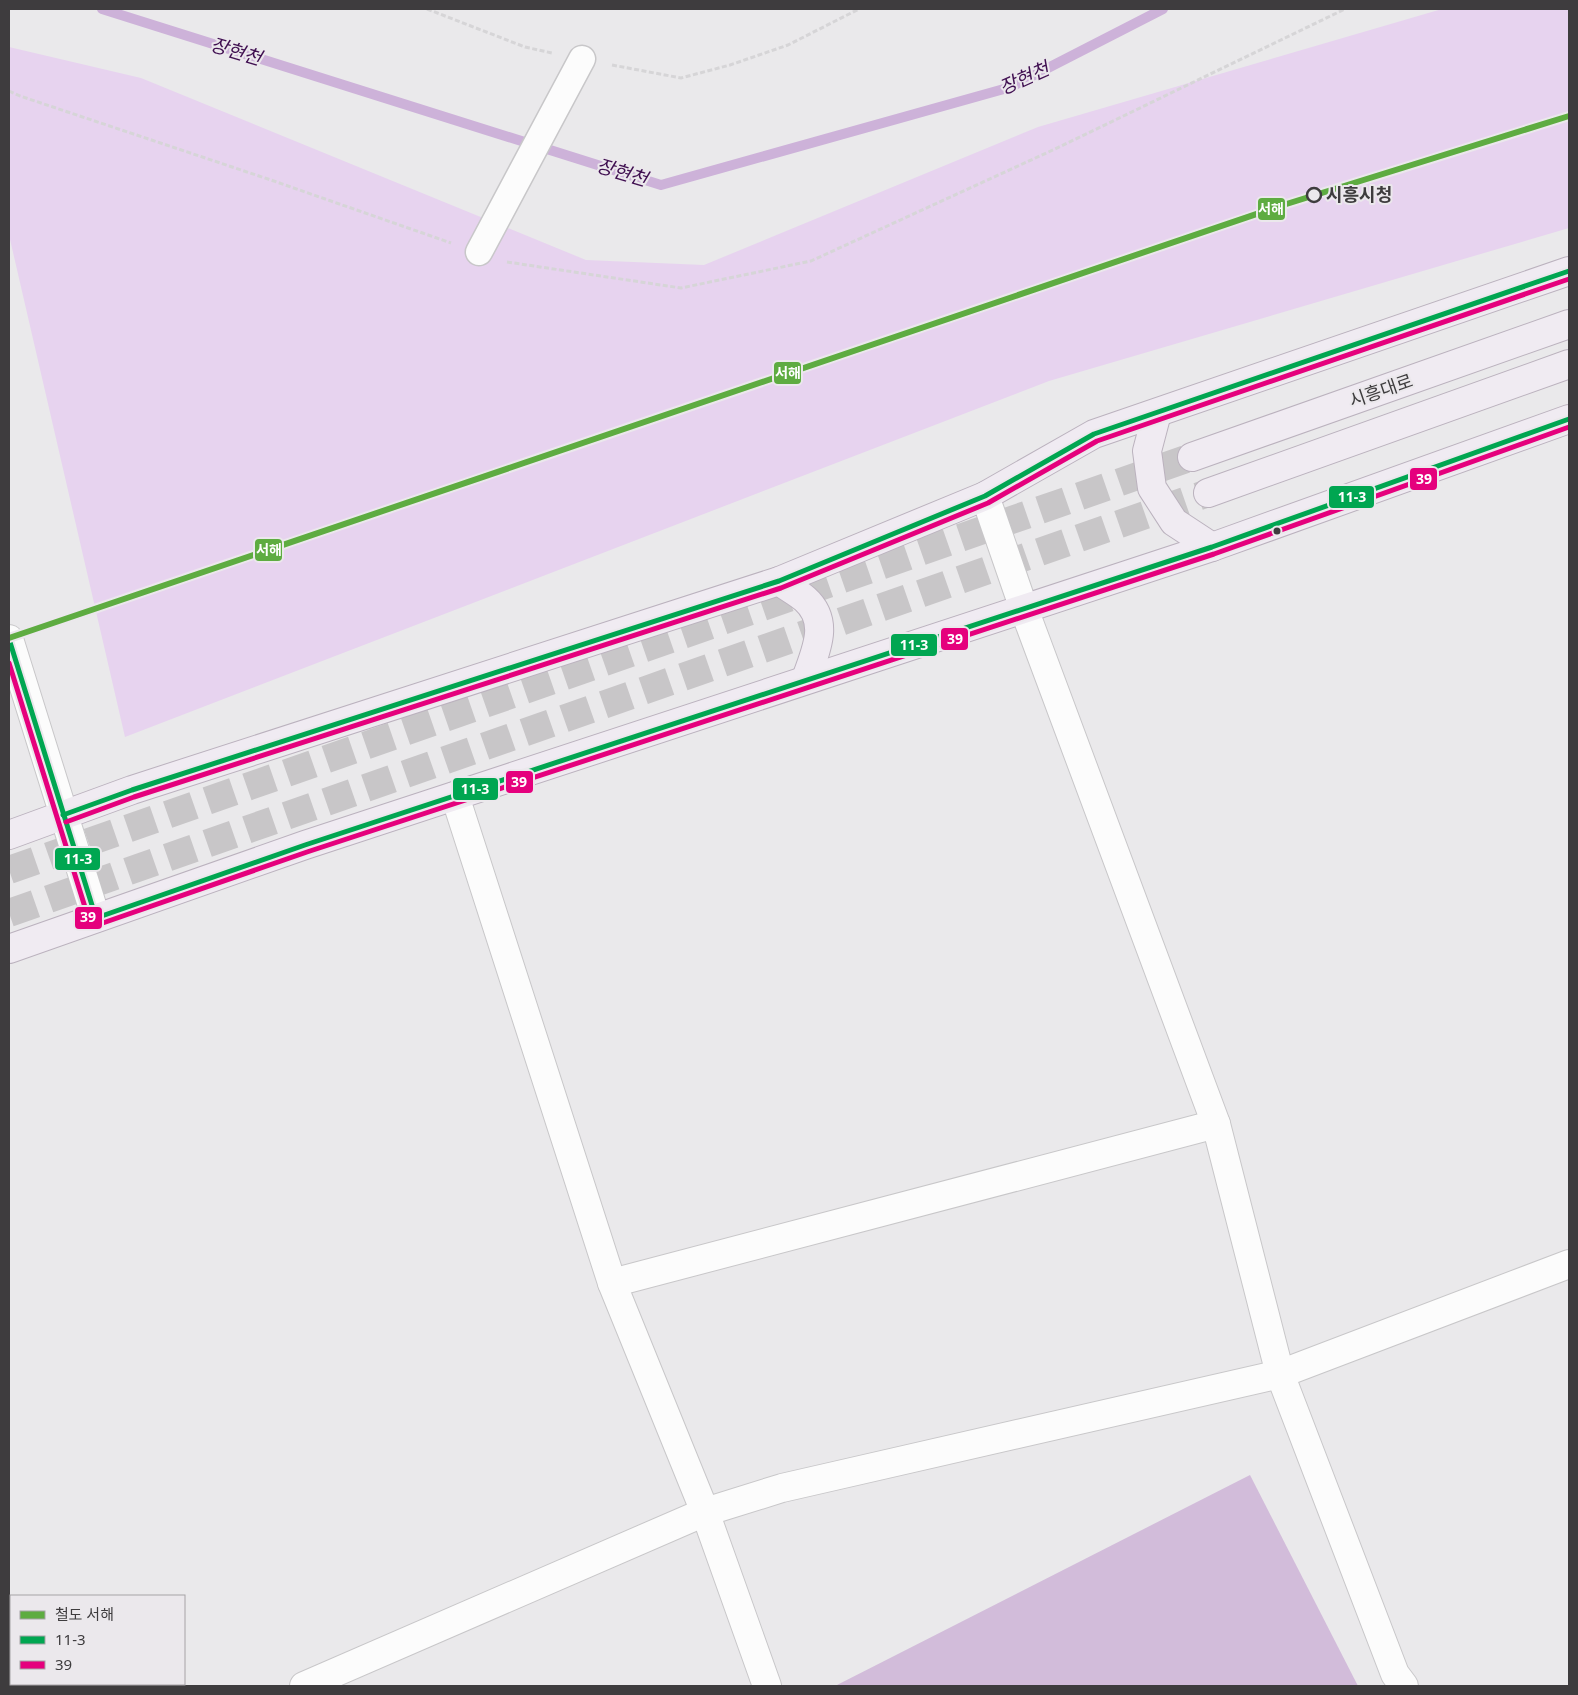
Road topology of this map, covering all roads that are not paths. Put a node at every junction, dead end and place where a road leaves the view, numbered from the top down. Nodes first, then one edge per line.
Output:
1 (582, 59) road end
2 (478, 252) road end
3 (1569, 271) edge
4 (1569, 324) edge
5 (1569, 364) edge
6 (1158, 413) junction
7 (1569, 418) edge
8 (1192, 457) tunnel mouth
9 (1208, 493) tunnel mouth
10 (985, 496) junction
11 (1212, 547) junction
12 (779, 581) junction
13 (1024, 608) junction
14 (9, 639) edge
15 (806, 679) junction
16 (455, 796) junction
17 (63, 815) junction
18 (9, 835) edge
19 (96, 918) junction
20 (9, 949) edge
21 (1216, 1124) junction
22 (1569, 1264) edge
23 (612, 1283) junction
24 (1280, 1374) junction
25 (706, 1512) junction
26 (304, 1686) edge
27 (767, 1686) edge
28 (1404, 1686) edge

1 - 2 street
3 - 6 main road
4 - 8 main road, 시흥대로
5 - 9 main road
6 - 10 main road
6 - 11 main road
7 - 11 main road
10 - 12 main road
10 - 13 street
11 - 13 main road
12 - 15 main road
12 - 17 main road
13 - 15 main road
13 - 21 street
14 - 17 street
15 - 16 main road
16 - 19 main road
16 - 23 street
17 - 18 main road
17 - 19 street
19 - 20 main road
21 - 23 street
21 - 24 street
22 - 24 street
23 - 25 street
24 - 25 street
24 - 28 street
25 - 26 street
25 - 27 street

